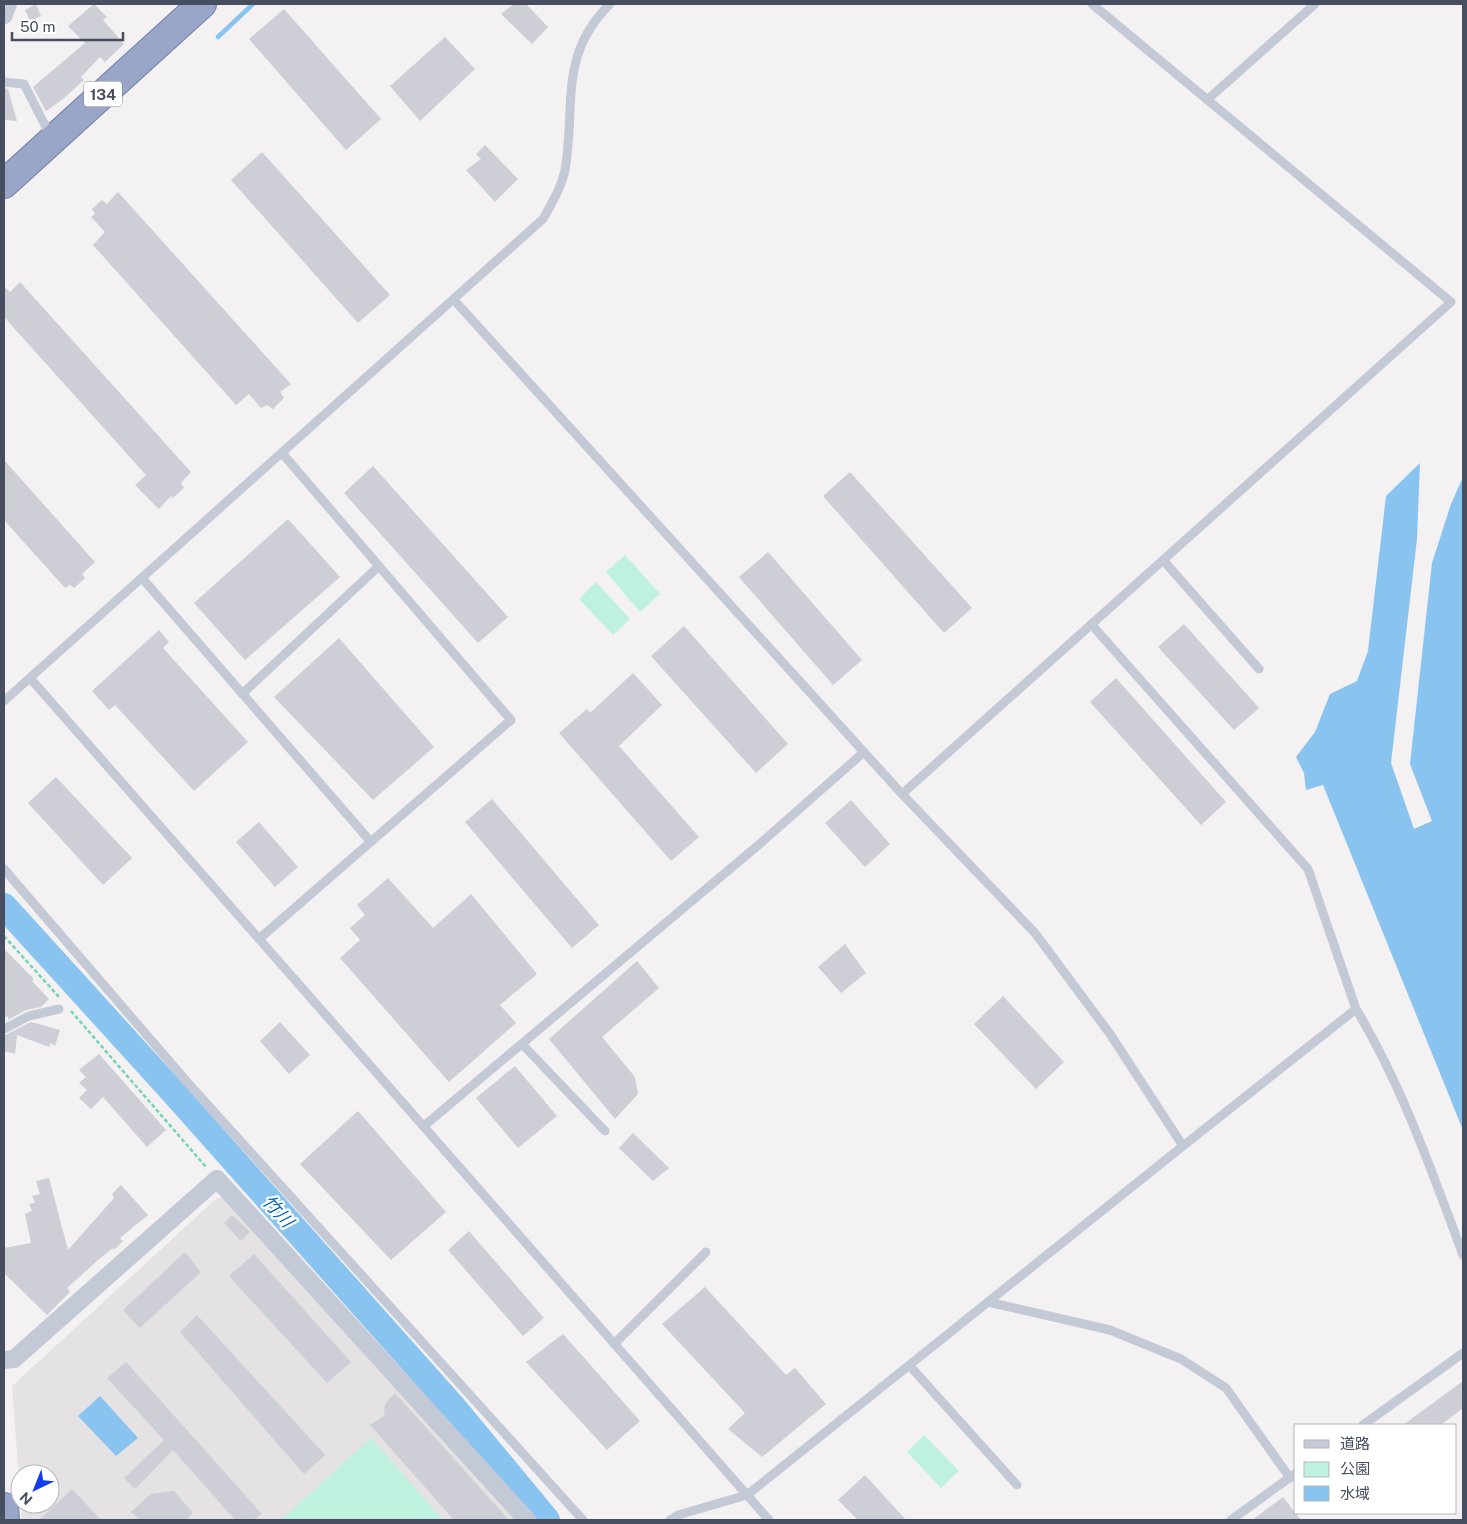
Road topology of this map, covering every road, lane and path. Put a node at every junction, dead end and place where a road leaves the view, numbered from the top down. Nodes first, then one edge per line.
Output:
1 (8, 4) edge
2 (202, 4) edge
3 (610, 4) edge
4 (1092, 4) edge
5 (1315, 4) edge
6 (4, 15) edge
7 (4, 82) edge
8 (1207, 100) junction
9 (53, 139) junction
10 (4, 184) edge
11 (454, 300) junction
12 (282, 453) junction
13 (1163, 560) junction
14 (379, 566) junction
15 (142, 578) junction
16 (1091, 624) junction
17 (1259, 669) dead end
18 (30, 678) junction
19 (242, 694) junction
20 (4, 701) edge
21 (864, 752) junction
22 (902, 794) junction
23 (371, 842) junction
24 (4, 869) edge
25 (4, 936) edge
26 (259, 939) junction
27 (59, 998) dead end
28 (62, 1006) joint
29 (1356, 1009) junction
30 (4, 1029) edge
31 (522, 1044) junction
32 (424, 1126) junction
33 (605, 1131) dead end
34 (1182, 1146) junction
35 (217, 1180) junction
36 (706, 1252) dead end
37 (1463, 1255) edge
38 (988, 1302) junction
39 (614, 1344) junction
40 (1463, 1353) edge
41 (4, 1360) edge
42 (909, 1365) junction
43 (1363, 1424) edge
44 (1293, 1476) edge
45 (1016, 1485) dead end
46 (747, 1495) junction
47 (4, 1507) edge
48 (5, 1520) edge
49 (527, 1520) edge
50 (583, 1520) edge
51 (670, 1520) edge
52 (769, 1520) edge
53 (1230, 1520) edge

1 - 6 street
2 - 9 highway, 134
3 - 11 lane
4 - 8 lane
5 - 8 lane
7 - 9 lane
8 - 13 lane
9 - 10 highway, 134
11 - 12 lane
11 - 21 lane
12 - 14 lane
12 - 15 lane
13 - 16 lane
13 - 17 lane
14 - 19 lane
14 - 23 lane
15 - 18 lane
15 - 19 lane
16 - 22 lane
16 - 29 lane
18 - 20 lane
18 - 26 lane
19 - 23 lane
21 - 22 lane
21 - 31 lane
22 - 34 lane
23 - 26 lane
24 - 50 lane
25 - 27 path
26 - 32 lane
28 - 30 lane
28 - 35 path
29 - 34 lane
29 - 37 lane
31 - 32 lane
31 - 33 lane
32 - 39 lane
34 - 38 lane
35 - 41 street
35 - 49 street
36 - 39 lane
38 - 42 lane
38 - 44 lane
39 - 46 lane
40 - 43 lane
42 - 45 lane
42 - 46 lane
44 - 53 lane
46 - 51 lane
46 - 52 lane
47 - 48 highway

